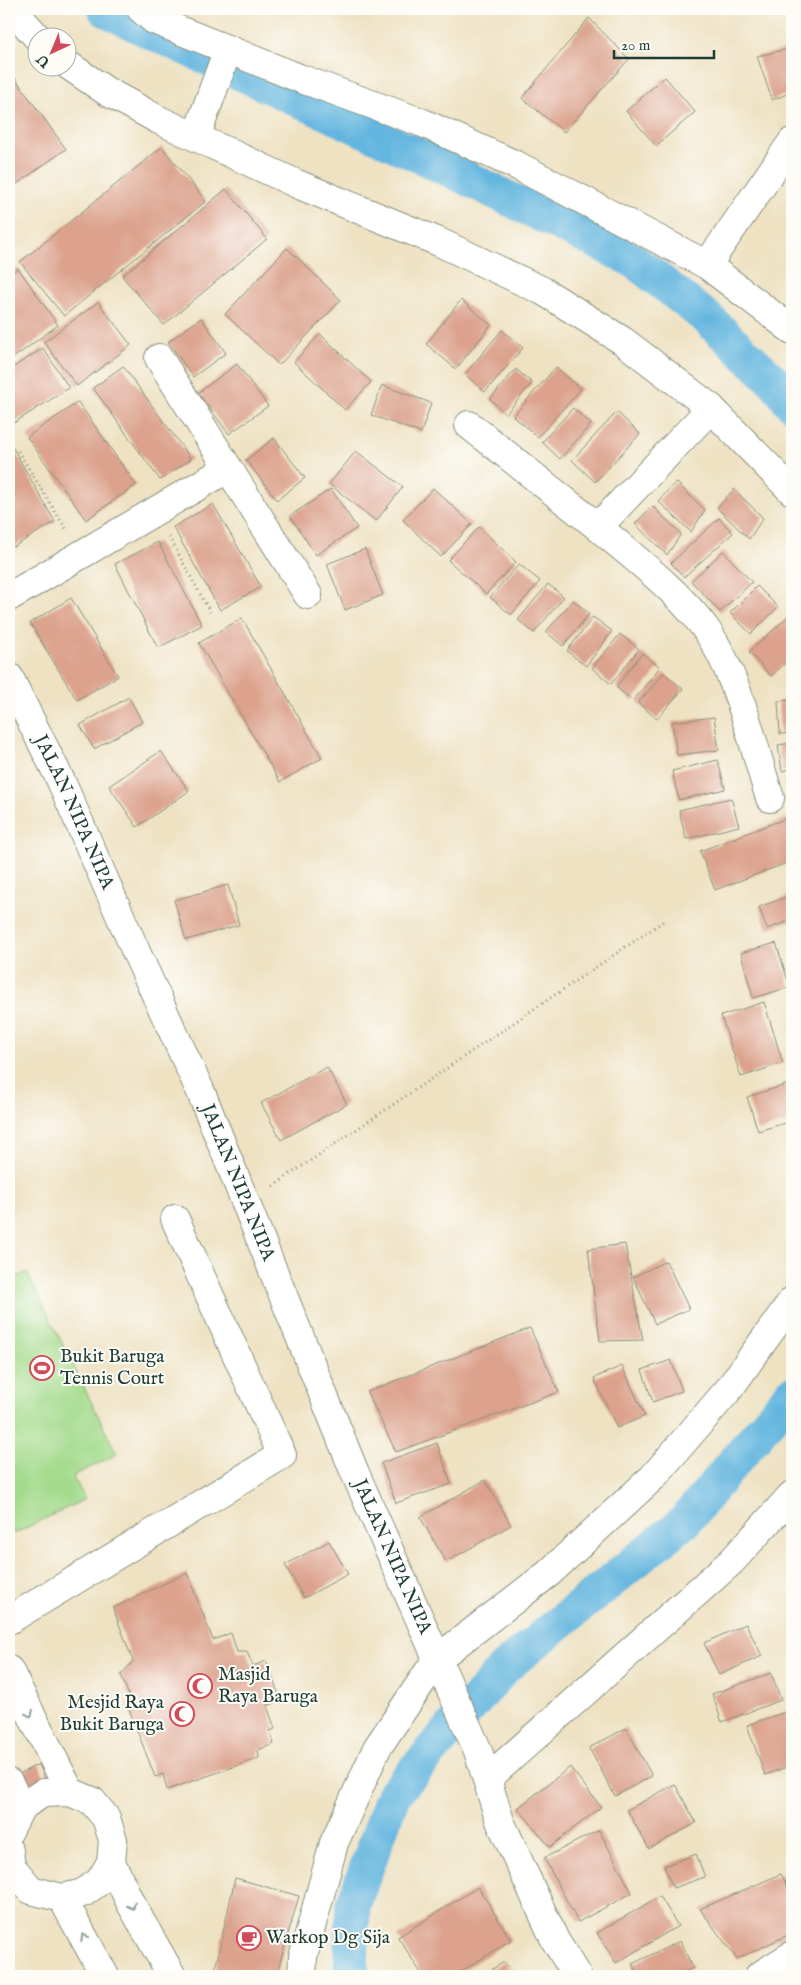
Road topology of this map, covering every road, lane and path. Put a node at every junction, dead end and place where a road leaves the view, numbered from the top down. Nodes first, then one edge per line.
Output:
1 (12, 9) edge
2 (141, 9) edge
3 (29, 28) edge
4 (228, 49) junction
5 (78, 72) edge
6 (196, 137) junction
7 (792, 142) edge
8 (707, 265) junction
9 (792, 330) edge
10 (159, 358) dead end
11 (711, 408) junction
12 (469, 424) dead end
13 (18, 452) dead end
14 (227, 468) junction
15 (792, 491) edge
16 (155, 510) junction
17 (598, 527) junction
18 (82, 555) junction
19 (308, 595) dead end
20 (9, 597) edge
21 (210, 612) dead end
22 (9, 678) edge
23 (770, 798) dead end
24 (664, 921) dead end
25 (247, 1203) junction
26 (175, 1219) dead end
27 (792, 1301) edge
28 (792, 1495) edge
29 (9, 1620) edge
30 (437, 1659) junction
31 (9, 1670) edge
32 (488, 1779) junction
33 (9, 1783) edge
34 (70, 1792) junction
35 (21, 1807) junction
36 (9, 1831) edge
37 (9, 1851) edge
38 (111, 1862) junction
39 (62, 1898) junction
40 (792, 1955) edge
41 (105, 1976) edge
42 (172, 1976) edge
43 (302, 1976) edge
44 (577, 1976) edge
45 (759, 1976) edge

1 - 3 street
2 - 4 street
4 - 6 street
4 - 8 street
5 - 6 street
6 - 11 street
7 - 8 street
8 - 9 street
10 - 14 street
11 - 15 street
11 - 17 street
12 - 17 street
13 - 18 path
14 - 16 street
14 - 19 street
16 - 18 street
16 - 21 path
17 - 23 street
18 - 20 street
22 - 25 street, JALAN NIPA NIPA
24 - 25 path
25 - 30 street, JALAN NIPA NIPA
26 - 29 street
27 - 30 street
28 - 32 street
30 - 32 street, JALAN NIPA NIPA
30 - 43 street
31 -> 34 street
32 - 44 street, JALAN NIPA NIPA
33 - 35 street
34 - 35 street
34 - 38 street
35 - 36 street
37 - 39 street
38 - 39 street
38 -> 42 street
41 -> 39 street
40 - 45 street

